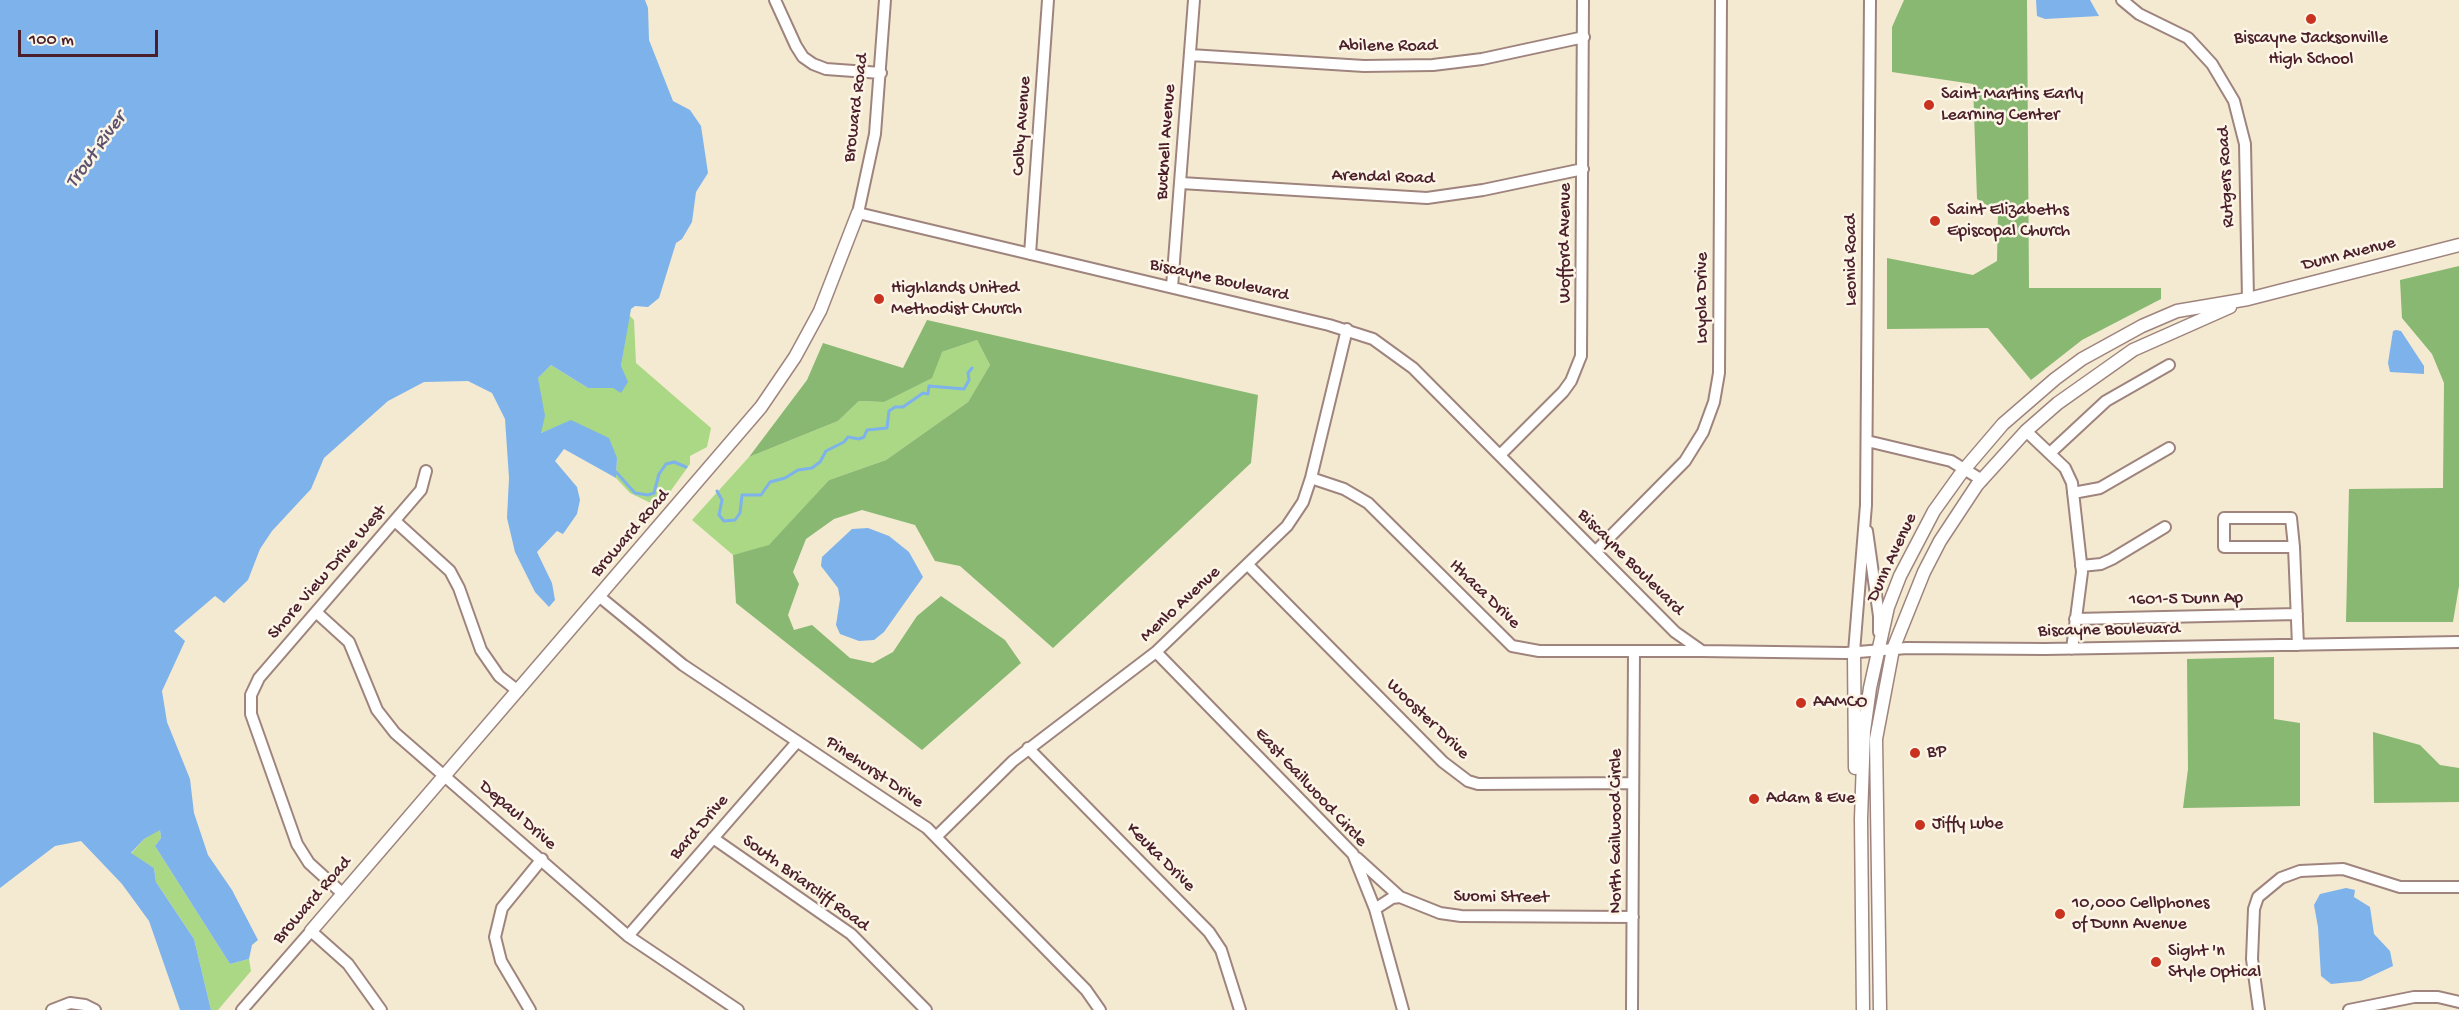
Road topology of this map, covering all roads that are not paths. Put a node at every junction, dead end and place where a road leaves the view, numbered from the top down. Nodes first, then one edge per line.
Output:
1 (775, 0) edge
2 (885, 0) edge
3 (1048, 0) edge
4 (1194, 0) edge
5 (1583, 0) edge
6 (1721, 0) edge
7 (1870, 0) edge
8 (2122, 0) edge
9 (1584, 37) junction
10 (1190, 55) junction
11 (881, 73) junction
12 (1583, 169) junction
13 (1180, 183) junction
14 (858, 213) junction
15 (2459, 245) edge
16 (1030, 254) junction
17 (1172, 287) junction
18 (2248, 299) junction
19 (1347, 330) junction
20 (2169, 365) dead end
21 (2068, 370) junction
22 (2080, 386) junction
23 (2026, 431) junction
24 (1867, 441) junction
25 (2169, 448) dead end
26 (2050, 453) junction
27 (1500, 455) junction
28 (1964, 469) junction
29 (426, 471) dead end
30 (1311, 478) junction
31 (1982, 480) junction
32 (2073, 493) junction
33 (1866, 520) junction
34 (395, 521) junction
35 (2165, 528) dead end
36 (2294, 547) junction
37 (1596, 551) junction
38 (1248, 564) junction
39 (2081, 566) junction
40 (600, 597) junction
41 (316, 612) junction
42 (2296, 614) junction
43 (2075, 619) junction
44 (2459, 642) edge
45 (2298, 645) junction
46 (1893, 649) junction
47 (2072, 649) junction
48 (1878, 650) junction
49 (1634, 651) junction
50 (1702, 651) junction
51 (1156, 652) junction
52 (1854, 652) junction
53 (518, 692) junction
54 (797, 742) junction
55 (1028, 748) junction
56 (445, 776) junction
57 (1633, 783) junction
58 (1861, 819) junction
59 (936, 837) junction
60 (713, 838) junction
61 (1861, 848) junction
62 (1353, 854) junction
63 (542, 860) junction
64 (1877, 887) junction
65 (2459, 887) edge
66 (343, 894) junction
67 (1400, 897) junction
68 (1375, 909) junction
69 (1633, 917) junction
70 (311, 931) junction
71 (628, 936) junction
72 (2459, 1002) edge
73 (52, 1010) edge
74 (95, 1010) edge
75 (242, 1010) edge
76 (381, 1010) edge
77 (530, 1010) edge
78 (738, 1010) edge
79 (926, 1010) edge
80 (1100, 1010) edge
81 (1240, 1010) edge
82 (1403, 1010) edge
83 (1632, 1010) edge
84 (1863, 1010) edge
85 (1880, 1010) edge
86 (2259, 1010) edge
87 (2349, 1010) edge

1 - 11 street
2 - 11 street, Broward Road
3 - 16 street, Colby Avenue
4 - 10 street, Bucknell Avenue
5 - 9 street, Wofford Avenue
6 - 37 street, Loyola Drive
7 - 24 street, Leonid Road
8 - 18 street, Rutgers Road
9 - 10 street, Abilene Road
9 - 12 street, Wofford Avenue
10 - 13 street, Bucknell Avenue
11 - 14 street, Broward Road
12 - 13 street, Arendal Road
12 - 27 street, Wofford Avenue
13 - 17 street, Bucknell Avenue
14 - 16 street, Biscayne Boulevard
14 - 40 main road, Broward Road
15 - 18 main road, Dunn Avenue
16 - 17 street, Biscayne Boulevard
17 - 19 street, Biscayne Boulevard
18 - 21 main road, Dunn Avenue
18 - 22 main road, Dunn Avenue
19 - 27 street, Biscayne Boulevard
19 - 30 street, Menlo Avenue
20 - 26 street
21 - 22 main road
21 - 28 main road, Dunn Avenue
22 - 23 main road, Dunn Avenue
23 - 26 street
23 - 31 main road, Dunn Avenue
24 - 28 street
24 - 33 street, Leonid Road
25 - 32 street
26 - 32 street
27 - 37 street, Biscayne Boulevard
28 - 31 street
28 - 48 main road, Dunn Avenue
29 - 34 street, Shore View Drive West
30 - 38 street, Menlo Avenue
30 - 49 street, Ithaca Drive
31 - 46 main road, Dunn Avenue
32 - 39 street
33 - 48 street, Leonid Road
33 - 52 street, Leonid Road
34 - 41 street, Shore View Drive West
34 - 53 street
35 - 39 street
36 - 36 street
36 - 42 street
37 - 50 street, Biscayne Boulevard
38 - 51 street, Menlo Avenue
38 - 57 street, Wooster Drive
39 - 43 street
40 - 53 main road, Broward Road
40 - 54 street, Pinehurst Drive
41 - 56 street, Depaul Drive
41 - 66 street, Shore View Drive West
42 - 43 street, 1601-5 Dunn Ap
42 - 45 street
43 - 47 street
44 - 45 street, Biscayne Boulevard
45 - 47 street, Biscayne Boulevard
46 - 47 street, Biscayne Boulevard
46 - 48 street, Biscayne Boulevard
46 - 64 main road, Dunn Avenue
48 - 52 street, Biscayne Boulevard
48 - 58 main road, Dunn Avenue
49 - 50 street, Ithaca Drive
49 - 57 street, North Gailwood Circle
50 - 52 street, Biscayne Boulevard
51 - 55 street, Menlo Avenue
51 - 62 street, East Gailwood Circle
52 - 58 main road
53 - 56 main road, Broward Road
54 - 59 street, Pinehurst Drive
54 - 60 street, Bard Drive
55 - 59 street, Menlo Avenue
55 - 81 street, Keuka Drive
56 - 63 street, Depaul Drive
56 - 66 main road, Broward Road
57 - 69 street, North Gailwood Circle
58 - 61 main road, Dunn Avenue
59 - 80 street, Pinehurst Drive
60 - 71 street, Bard Drive
60 - 79 street, South Briarcliff Road
61 - 64 main road
61 - 84 main road, Dunn Avenue
62 - 67 street
62 - 68 street, East Gailwood Circle
63 - 71 street, Depaul Drive
63 - 77 street
64 - 85 main road, Dunn Avenue
65 - 86 street
66 - 70 main road, Broward Road
67 - 68 street
67 - 69 street, Suomi Street
68 - 82 street, East Gailwood Circle
69 - 83 street, North Gailwood Circle
70 - 75 street, Broward Road
70 - 76 street
71 - 78 street, Depaul Drive
72 - 87 street
73 - 74 street

